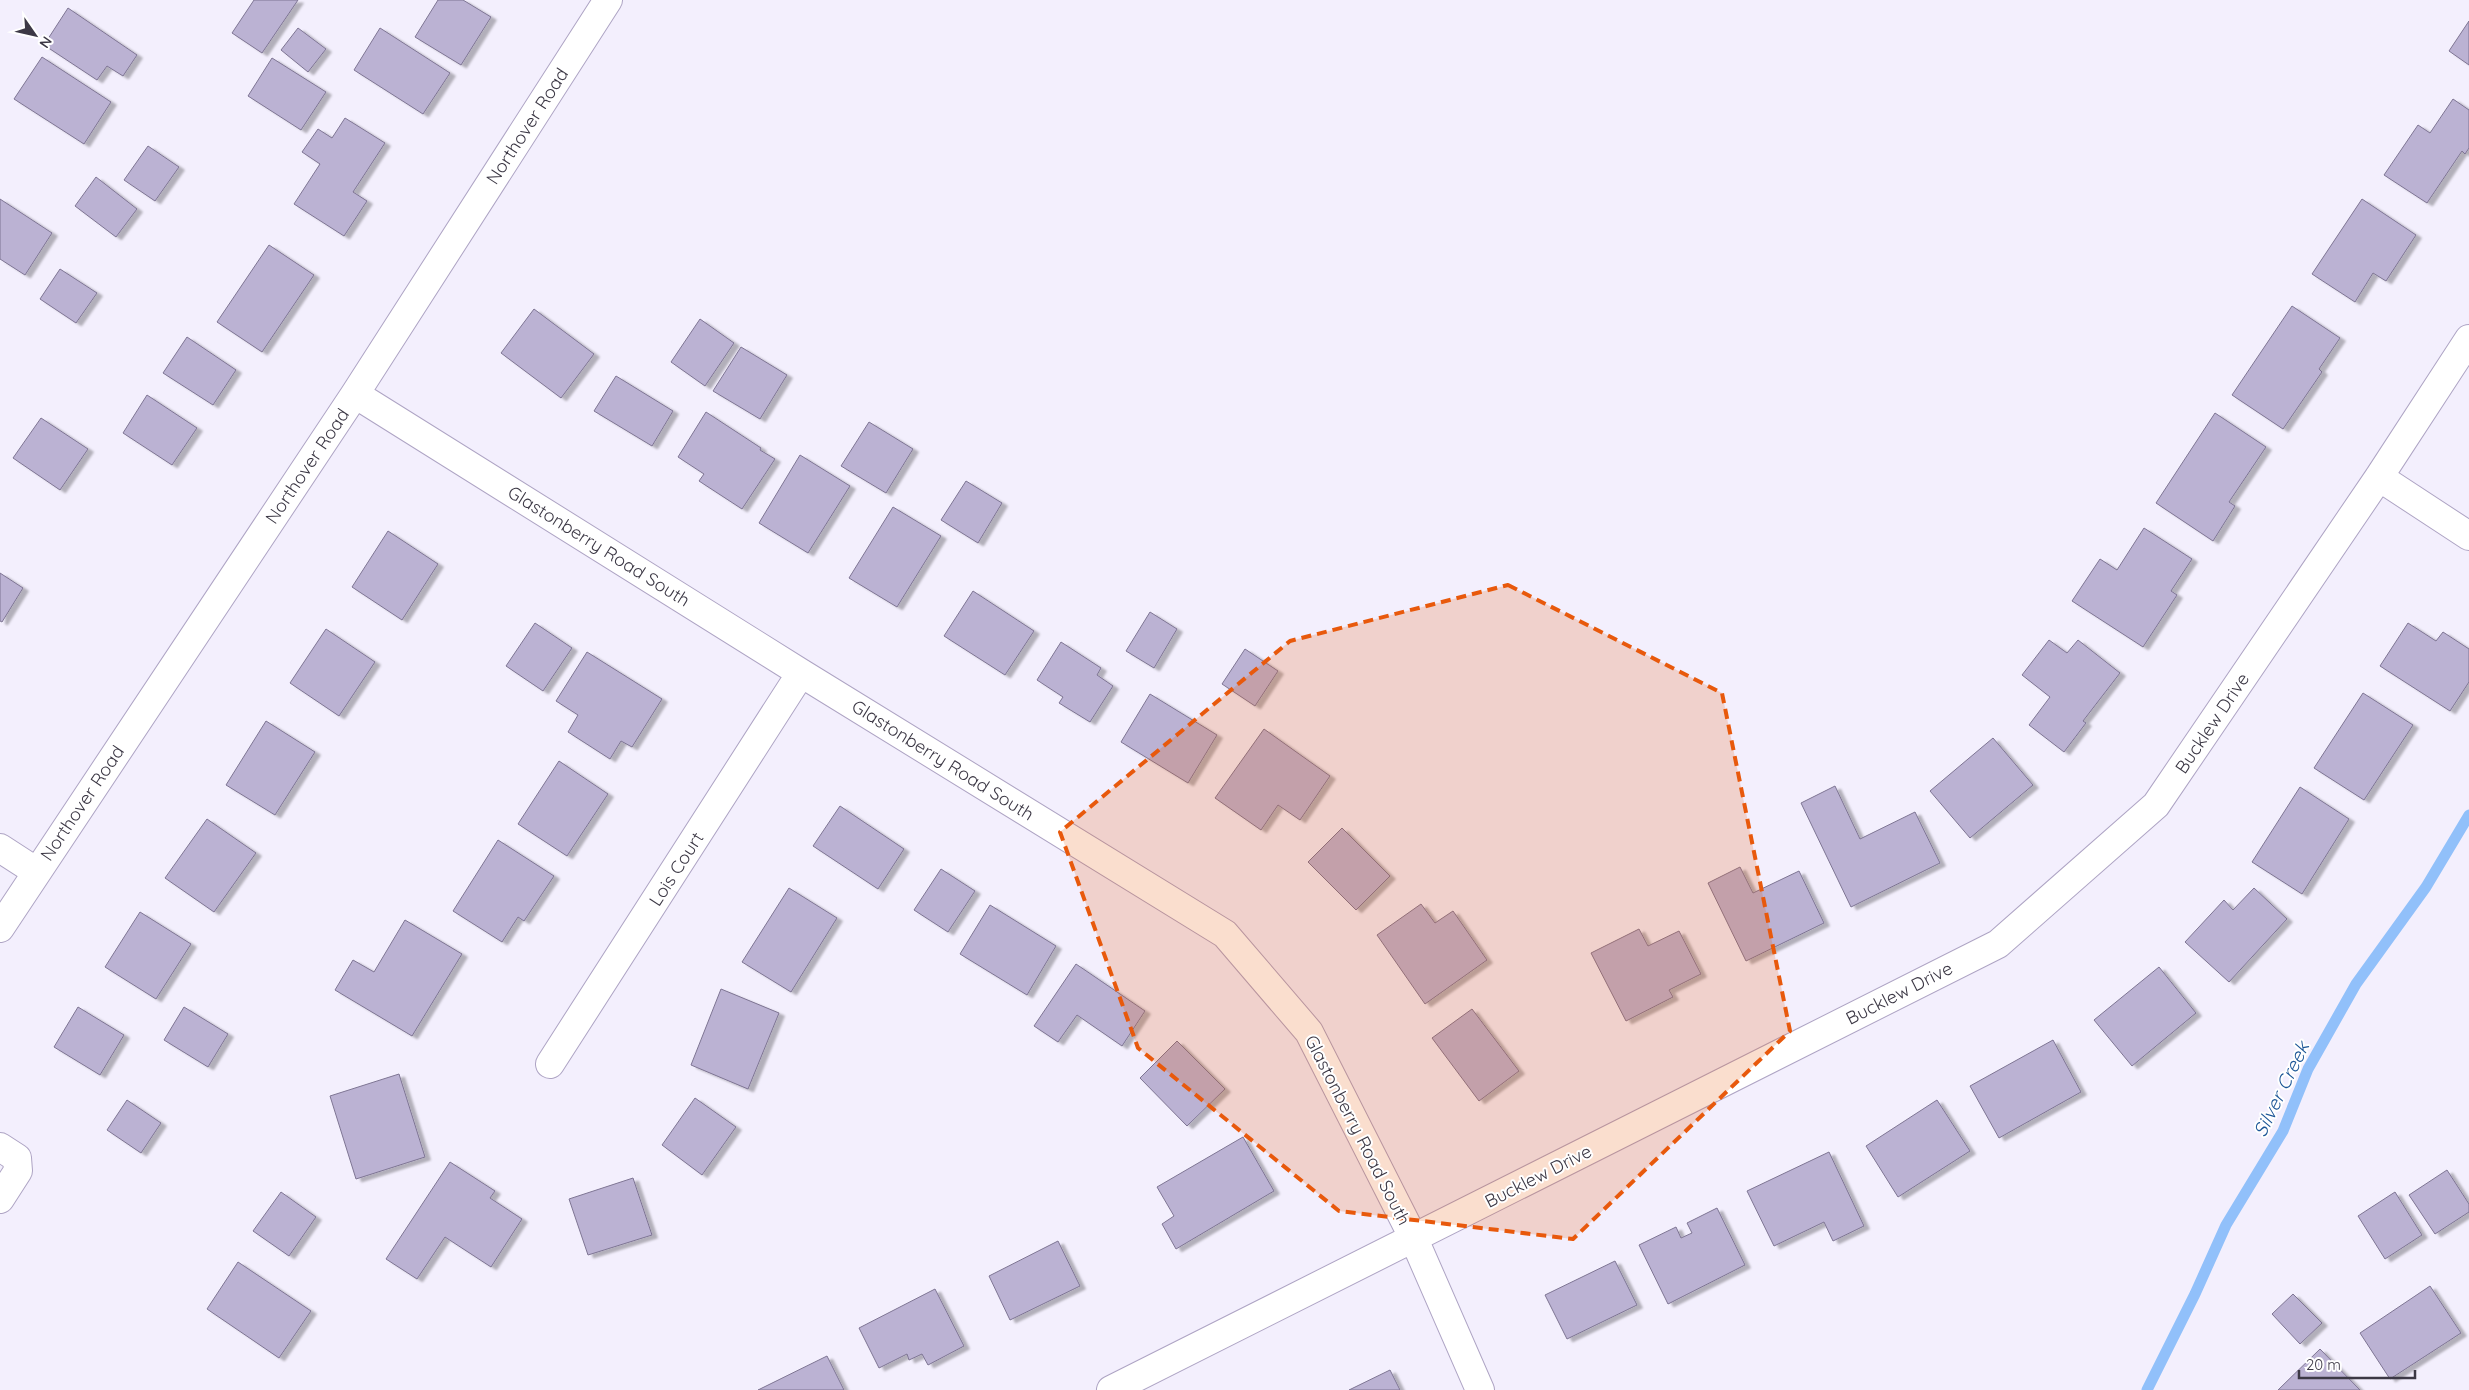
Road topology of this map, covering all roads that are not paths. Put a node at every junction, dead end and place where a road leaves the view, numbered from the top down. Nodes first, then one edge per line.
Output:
1 (608, 0) edge
2 (2469, 339) edge
3 (355, 394) junction
4 (2379, 477) junction
5 (2469, 536) edge
6 (801, 673) junction
7 (0, 848) edge
8 (36, 872) junction
9 (0, 928) edge
10 (550, 1064) dead end
11 (0, 1147) edge
12 (0, 1199) edge
13 (1414, 1239) junction
14 (1111, 1390) edge
15 (1480, 1390) edge

1 - 3 street, Northover Road
2 - 4 street, Bucklew Drive
3 - 6 street, Glastonberry Road South
3 - 8 street, Northover Road
4 - 5 street
4 - 13 street, Bucklew Drive
6 - 10 street, Lois Court
6 - 13 street, Glastonberry Road South
7 - 8 street
8 - 9 street, Northover Road
11 - 12 street
13 - 14 street, Bucklew Drive
13 - 15 street, Glastonberry Road South

